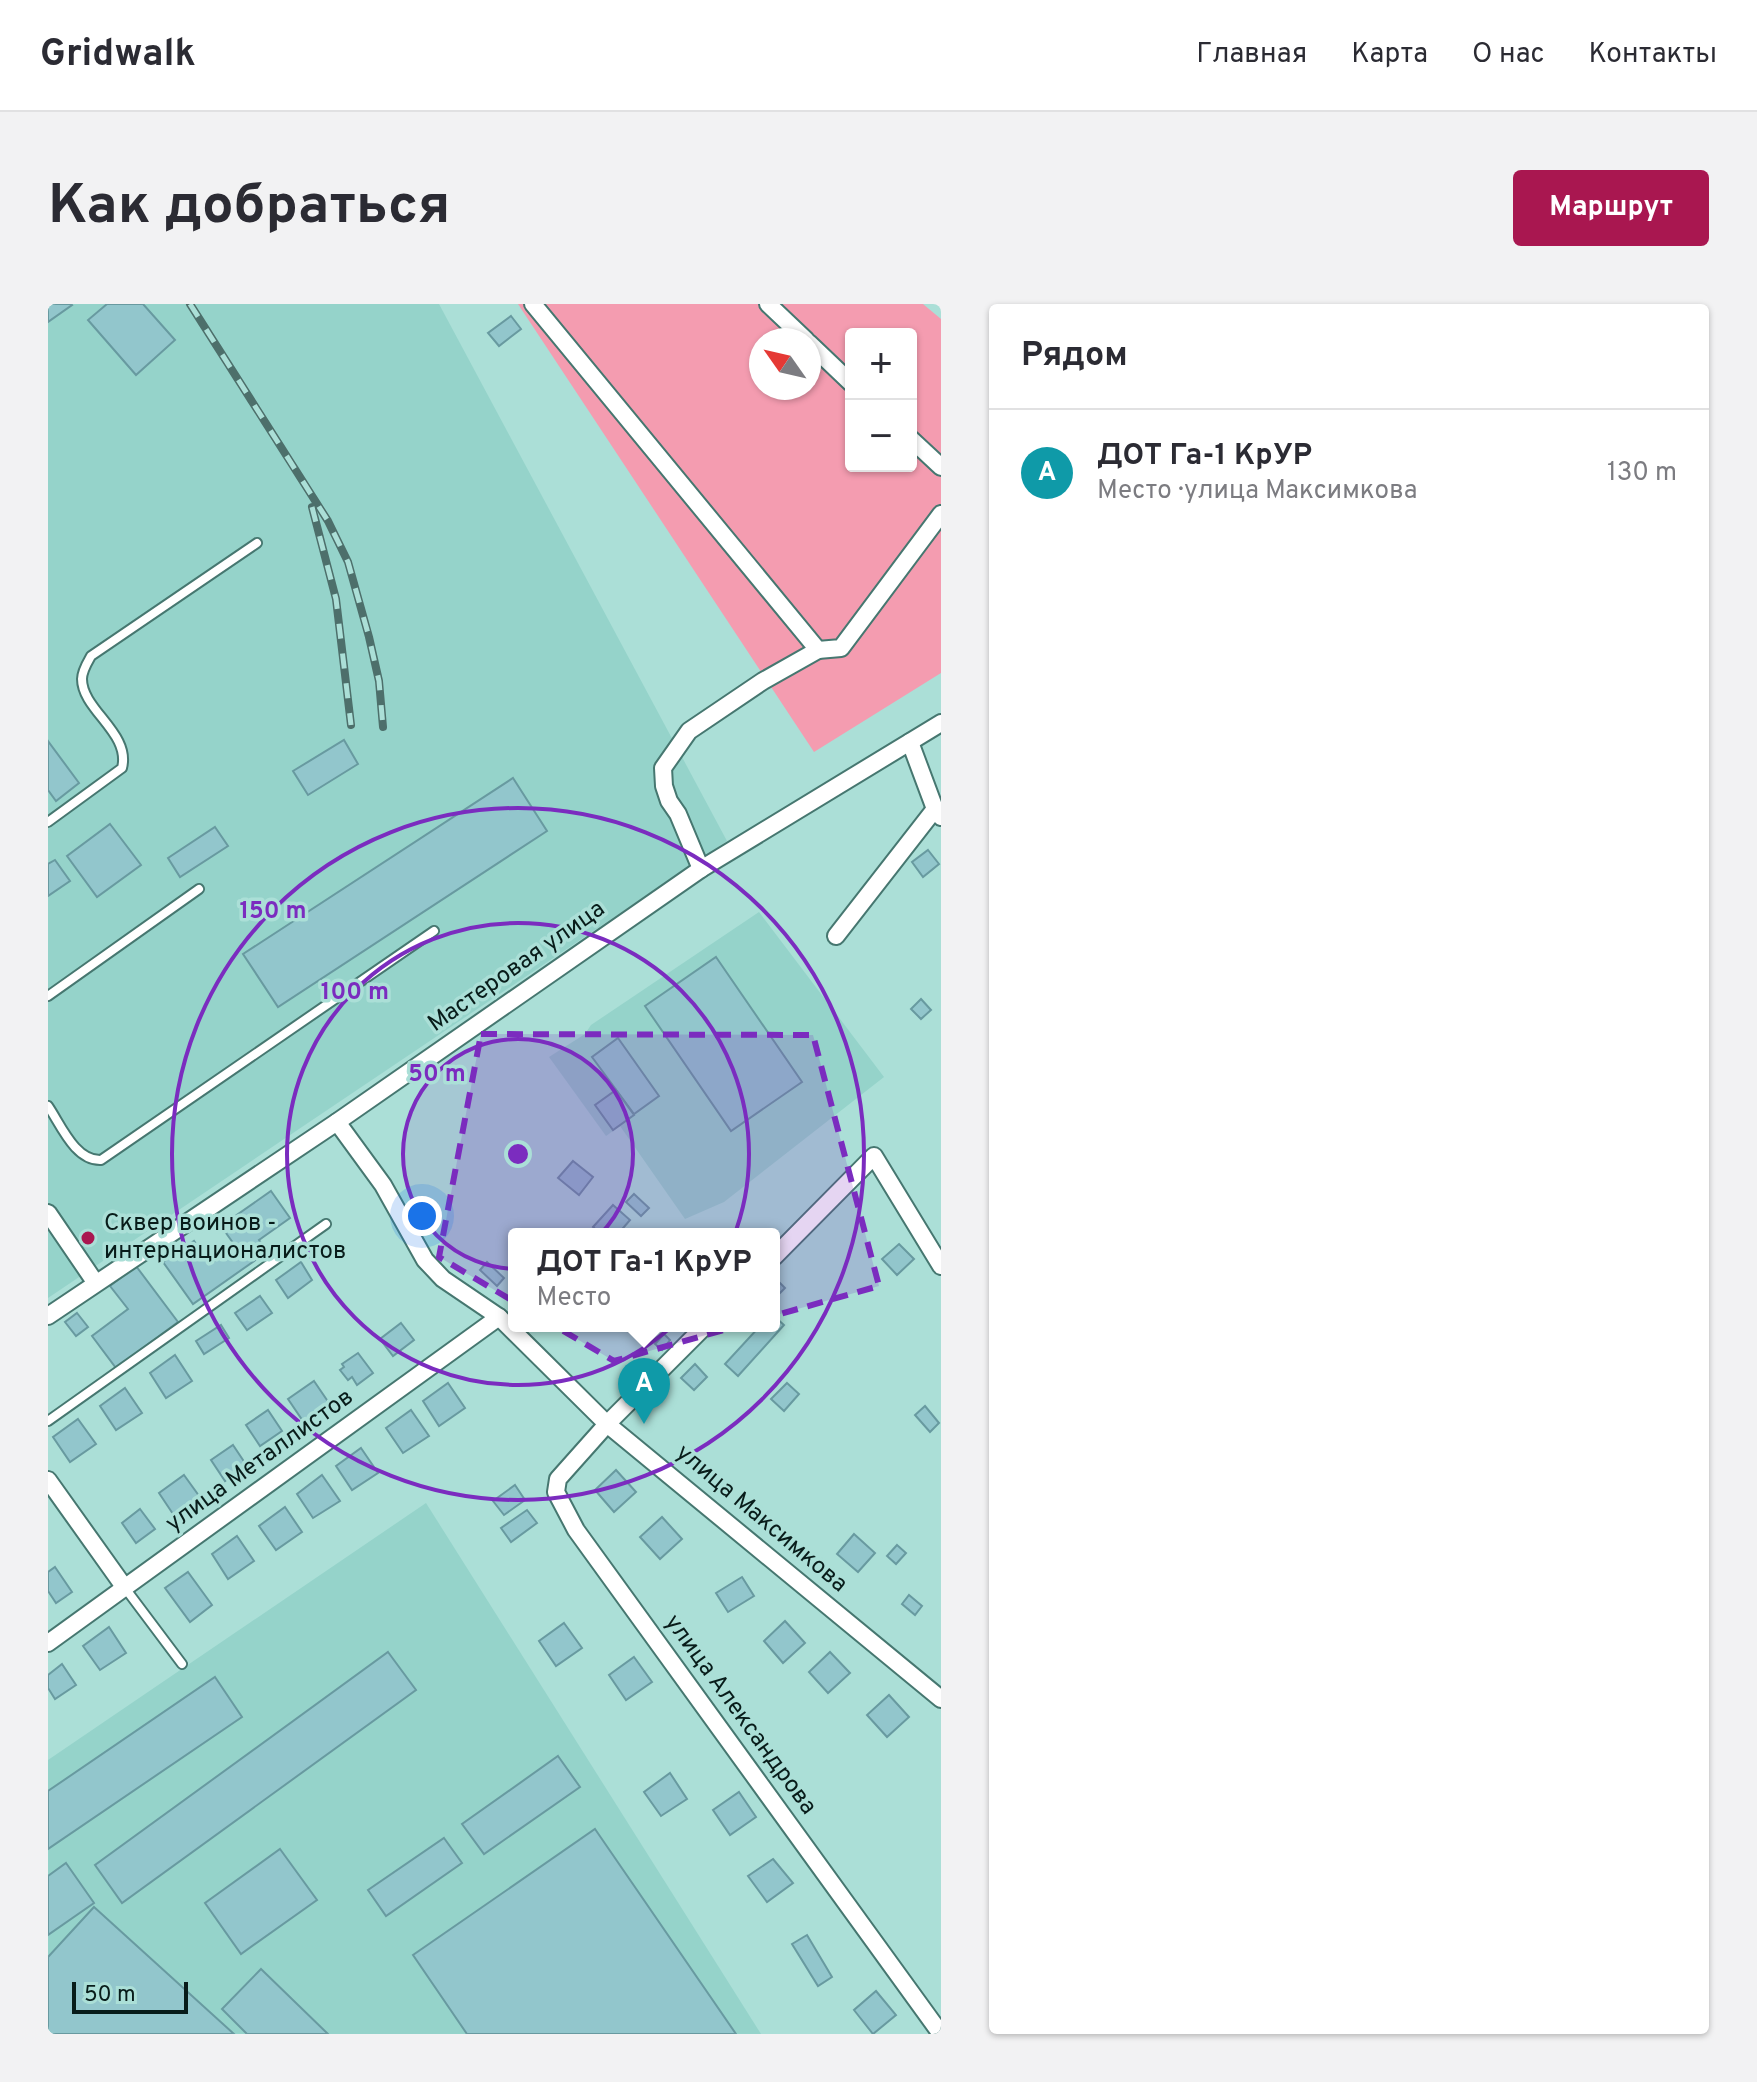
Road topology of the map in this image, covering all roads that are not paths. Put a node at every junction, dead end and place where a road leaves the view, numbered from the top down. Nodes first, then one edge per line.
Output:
1 (533, 304) edge
2 (768, 304) edge
3 (794, 328) edge
4 (821, 354) edge
5 (845, 377) edge
6 (917, 445) edge
7 (941, 467) edge
8 (941, 514) edge
9 (257, 543) dead end
10 (818, 650) junction
11 (941, 723) edge
12 (910, 742) junction
13 (938, 813) edge
14 (48, 822) edge
15 (701, 869) junction
16 (199, 889) dead end
17 (434, 931) dead end
18 (836, 936) dead end
19 (48, 996) edge
20 (48, 1106) edge
21 (337, 1122) junction
22 (48, 1213) edge
23 (326, 1224) dead end
24 (780, 1251) edge
25 (941, 1266) edge
26 (95, 1282) junction
27 (48, 1316) edge
28 (499, 1317) junction
29 (508, 1326) edge
30 (514, 1332) edge
31 (699, 1332) edge
32 (48, 1421) edge
33 (607, 1424) junction
34 (48, 1480) edge
35 (125, 1588) junction
36 (48, 1643) edge
37 (182, 1664) dead end
38 (941, 1699) edge
39 (941, 2034) edge

1 - 10 street
2 - 3 street
4 - 5 street
6 - 7 street
8 - 10 street
9 - 14 lane
10 - 15 street
11 - 12 street, Мастеровая улица
12 - 13 street
12 - 15 street, Мастеровая улица
13 - 18 street
15 - 21 street, Мастеровая улица
16 - 19 lane
17 - 20 lane
21 - 26 street, Мастеровая улица
21 - 28 street, улица Максимкова
22 - 26 street
23 - 32 lane
24 - 25 street
26 - 27 street, Мастеровая улица
28 - 29 street, улица Максимкова
28 - 35 street, улица Металлистов
30 - 33 street, улица Максимкова
31 - 33 street, улица Александрова
33 - 38 street, улица Максимкова
33 - 39 street, улица Александрова
34 - 35 street
35 - 36 street, улица Металлистов
35 - 37 lane

